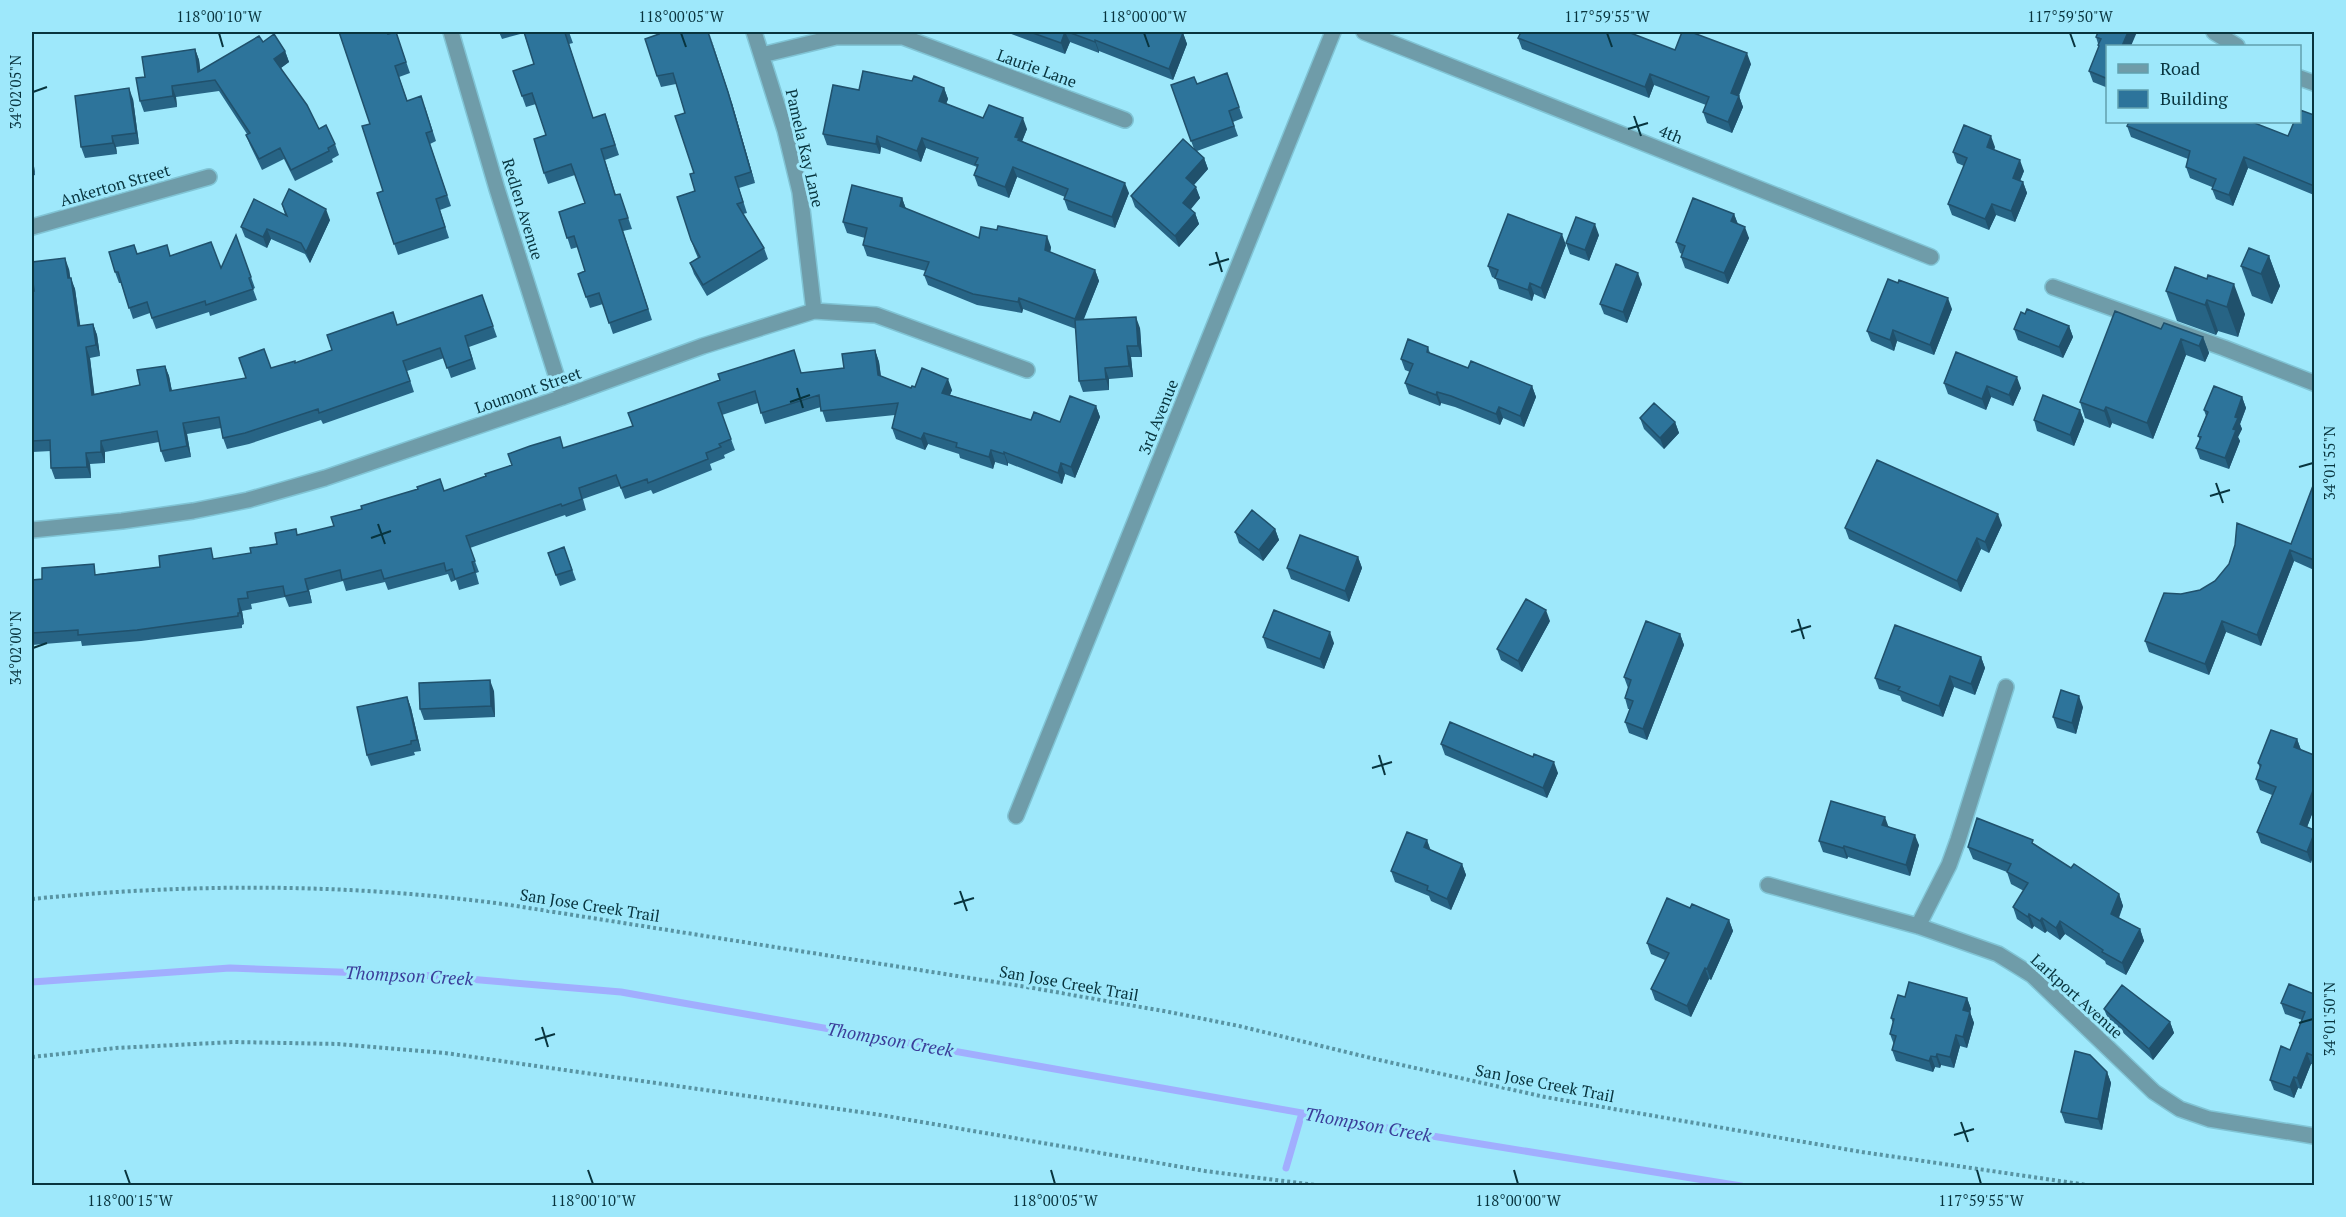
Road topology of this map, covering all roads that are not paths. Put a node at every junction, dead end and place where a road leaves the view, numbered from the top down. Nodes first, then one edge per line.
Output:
1 (451, 32) edge
2 (754, 32) edge
3 (1333, 32) edge
4 (1364, 32) edge
5 (2214, 32) edge
6 (2235, 45) edge
7 (762, 55) junction
8 (1125, 120) dead end
9 (209, 177) dead end
10 (32, 227) edge
11 (1931, 257) dead end
12 (2053, 287) dead end
13 (814, 311) junction
14 (1027, 369) dead end
15 (2314, 383) edge
16 (563, 397) junction
17 (32, 530) edge
18 (2006, 687) dead end
19 (1016, 816) dead end
20 (1768, 885) dead end
21 (1918, 926) junction
22 (2314, 1136) edge

1 - 16 street, Redlen Avenue
2 - 7 street, Pamela Kay Lane
3 - 19 street, 3rd Avenue
4 - 11 street, 4th
5 - 6 street
7 - 8 street, Laurie Lane
7 - 13 street, Pamela Kay Lane
9 - 10 street, Ankerton Street
12 - 15 street
13 - 14 street, Loumont Street
13 - 16 street, Loumont Street
16 - 17 street, Loumont Street
18 - 21 street
20 - 21 street, Larkport Avenue
21 - 22 street, Larkport Avenue

